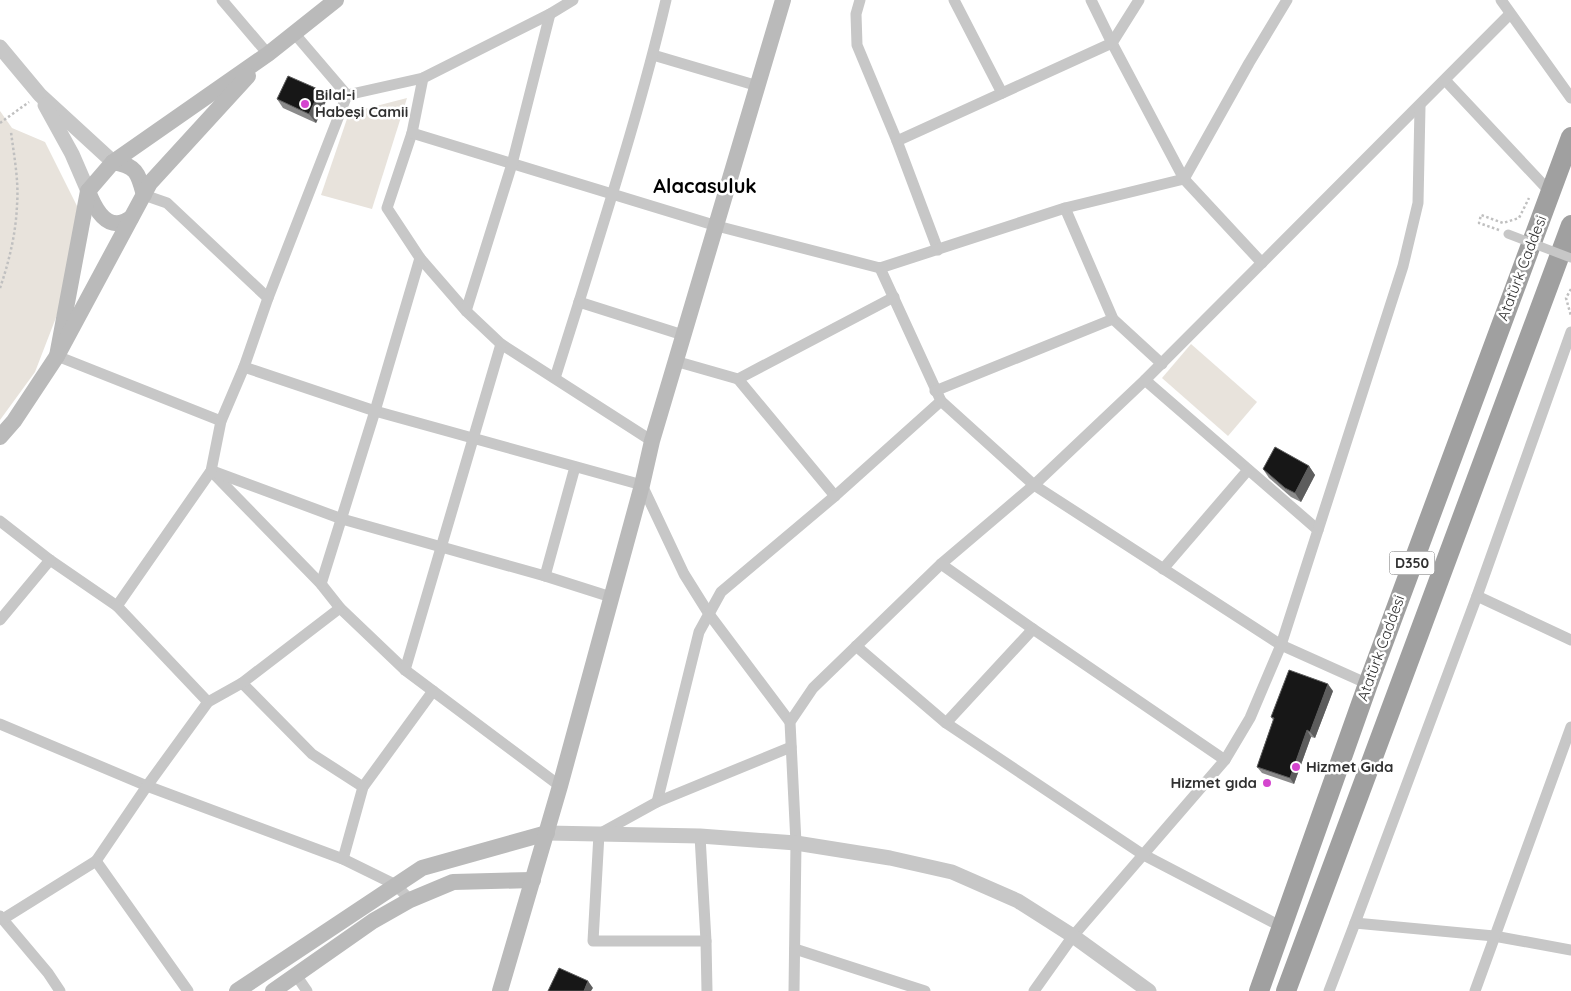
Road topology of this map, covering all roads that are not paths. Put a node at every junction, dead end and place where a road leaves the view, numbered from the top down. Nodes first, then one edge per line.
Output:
1 (222, 0) edge
2 (336, 0) edge
3 (572, 0) edge
4 (666, 0) edge
5 (783, 0) edge
6 (860, 0) edge
7 (954, 0) edge
8 (1091, 0) edge
9 (1139, 0) edge
10 (1287, 0) edge
11 (1501, 0) edge
12 (550, 14) junction
13 (1510, 14) junction
14 (294, 33) junction
15 (1112, 43) junction
16 (0, 47) edge
17 (268, 54) junction
18 (653, 55) junction
19 (423, 78) junction
20 (1446, 80) junction
21 (758, 86) junction
22 (1002, 93) junction
23 (40, 95) junction
24 (347, 95) junction
25 (1571, 98) edge
26 (1420, 107) junction
27 (412, 133) junction
28 (1571, 137) edge
29 (897, 141) junction
30 (113, 162) junction
31 (512, 164) junction
32 (1184, 179) junction
33 (1544, 186) junction
34 (88, 192) junction
35 (144, 195) junction
36 (612, 196) junction
37 (1065, 208) junction
38 (131, 218) junction
39 (1571, 225) edge
40 (717, 226) junction
41 (1508, 234) road end
42 (938, 250) junction
43 (420, 258) junction
44 (1571, 258) edge
45 (1262, 264) junction
46 (880, 268) junction
47 (894, 297) junction
48 (268, 298) junction
49 (579, 302) junction
50 (466, 311) junction
51 (1113, 319) junction
52 (1571, 332) edge
53 (683, 334) junction
54 (501, 344) junction
55 (57, 356) junction
56 (675, 361) junction
57 (1162, 364) junction
58 (244, 367) junction
59 (555, 378) junction
60 (738, 379) junction
61 (1145, 380) junction
62 (938, 396) junction
63 (376, 411) junction
64 (220, 421) junction
65 (0, 437) edge
66 (474, 438) junction
67 (652, 441) junction
68 (575, 467) junction
69 (1248, 470) junction
70 (211, 471) junction
71 (642, 485) junction
72 (1034, 485) junction
73 (835, 496) junction
74 (342, 519) junction
75 (0, 521) edge
76 (1318, 530) junction
77 (442, 547) junction
78 (50, 560) junction
79 (941, 564) junction
80 (1163, 568) junction
81 (545, 576) junction
82 (321, 584) junction
83 (1477, 596) junction
84 (611, 597) junction
85 (117, 606) junction
86 (340, 608) junction
87 (709, 614) junction
88 (0, 620) edge
89 (1033, 629) junction
90 (1571, 640) edge
91 (1281, 645) junction
92 (856, 646) junction
93 (405, 670) junction
94 (242, 683) junction
95 (1368, 684) junction
96 (433, 691) junction
97 (208, 702) junction
98 (790, 722) junction
99 (946, 723) junction
100 (0, 724) edge
101 (1571, 727) edge
102 (791, 747) junction
103 (1225, 760) junction
104 (148, 786) junction
105 (560, 786) junction
106 (362, 787) junction
107 (657, 802) junction
108 (547, 832) junction
109 (599, 834) junction
110 (700, 836) junction
111 (796, 843) junction
112 (1142, 854) junction
113 (342, 858) junction
114 (96, 861) junction
115 (533, 880) junction
116 (396, 885) junction
117 (410, 900) junction
118 (2, 917) edge
119 (1356, 923) junction
120 (1282, 927) junction
121 (1073, 936) junction
122 (1494, 936) junction
123 (706, 941) junction
124 (795, 949) junction
125 (1571, 950) edge
126 (296, 975) junction
127 (1140, 988) edge
128 (60, 991) edge
129 (188, 991) edge
130 (237, 991) edge
131 (273, 991) edge
132 (306, 991) edge
133 (500, 991) edge
134 (707, 991) edge
135 (794, 991) edge
136 (926, 991) edge
137 (1034, 991) edge
138 (1258, 991) edge
139 (1286, 991) edge
140 (1329, 991) edge
141 (1475, 991) edge

1 - 17 street
2 - 14 main road
3 - 12 street
4 - 18 street
5 - 21 main road
6 - 29 street
7 - 22 street
8 - 15 street
9 - 15 street
10 - 32 street
11 - 13 street
12 - 19 street
12 - 31 street
13 - 20 street
13 - 25 street
14 - 17 main road
14 - 24 street
15 - 22 street
15 - 32 street
16 - 23 street
17 - 30 main road
17 - 35 main road
18 - 21 street
18 - 36 street
19 - 24 street
19 - 27 street
20 - 26 street
20 - 33 street
21 - 40 main road
22 - 29 street
23 - 30 street
23 - 34 street
24 - 48 street
26 - 45 street
26 - 76 street
27 - 31 street
27 - 43 street
28 - 33 highway, Atatürk Caddesi / D350
29 - 42 street
30 - 34 main road
30 - 35 main road
31 - 36 street
31 - 50 street
32 - 37 street
32 - 45 street
33 - 95 highway, Atatürk Caddesi / D350
34 - 38 main road
34 - 55 main road
35 - 38 main road
35 - 48 street
36 - 40 street
36 - 49 street
37 - 42 street
37 - 51 street
38 - 55 main road
39 - 139 highway, Atatürk Caddesi / D350
40 - 46 street
40 - 53 main road
41 - 44 street, bridge
42 - 46 street
43 - 50 street
43 - 63 street
45 - 57 street
46 - 47 street
47 - 60 street
47 - 62 street
48 - 58 street
49 - 53 street
49 - 59 street
50 - 54 street
51 - 57 street
51 - 62 street
52 - 83 street
53 - 56 main road
54 - 59 street
54 - 66 street
55 - 64 street
55 - 65 main road
56 - 60 street
56 - 67 main road
57 - 61 street
58 - 63 street
58 - 64 street
59 - 67 street
60 - 73 street
61 - 69 street
61 - 72 street
62 - 72 street
62 - 73 street
63 - 66 street
63 - 74 street
64 - 70 street
66 - 68 street
66 - 77 street
67 - 71 main road
68 - 71 street
68 - 81 street
69 - 76 street
69 - 80 street
70 - 74 street
70 - 82 street
70 - 85 street
71 - 84 main road
71 - 87 street
72 - 79 street
72 - 80 street
73 - 87 street
74 - 77 street
74 - 82 street
75 - 78 street
76 - 91 street
77 - 81 street
77 - 93 street
78 - 85 street
78 - 88 street
79 - 89 street
79 - 92 street
80 - 91 street
81 - 84 street
82 - 86 street
83 - 90 street
83 - 119 street
84 - 105 main road
85 - 97 street
86 - 93 street
86 - 94 street
87 - 98 street
87 - 107 street
89 - 99 street
89 - 103 street
91 - 95 street
91 - 103 street
92 - 98 street
92 - 99 street
93 - 96 street
94 - 97 street
94 - 106 street
95 - 120 highway, Atatürk Caddesi / D350
96 - 105 street
96 - 106 street
97 - 104 street
98 - 102 street
99 - 112 street
100 - 104 street
101 - 122 street
102 - 107 street
102 - 111 street
103 - 112 street
104 - 113 street
104 - 114 street
105 - 108 main road
106 - 113 street
107 - 109 street
108 - 109 street
108 - 115 main road
108 - 116 main road
109 - 110 street
109 - 123 street
110 - 111 street
110 - 123 street
111 - 121 street
111 - 124 street
112 - 120 street
112 - 121 street
113 - 116 street
114 - 118 street
114 - 129 street
115 - 117 main road
115 - 133 main road
116 - 117 street
116 - 130 main road
117 - 126 main road
118 - 128 street
119 - 122 street
119 - 140 street
120 - 138 highway, Atatürk Caddesi / D350
121 - 127 street
121 - 137 street
122 - 125 street
122 - 141 street
123 - 134 street
124 - 135 street
124 - 136 street
126 - 131 main road
126 - 132 street

